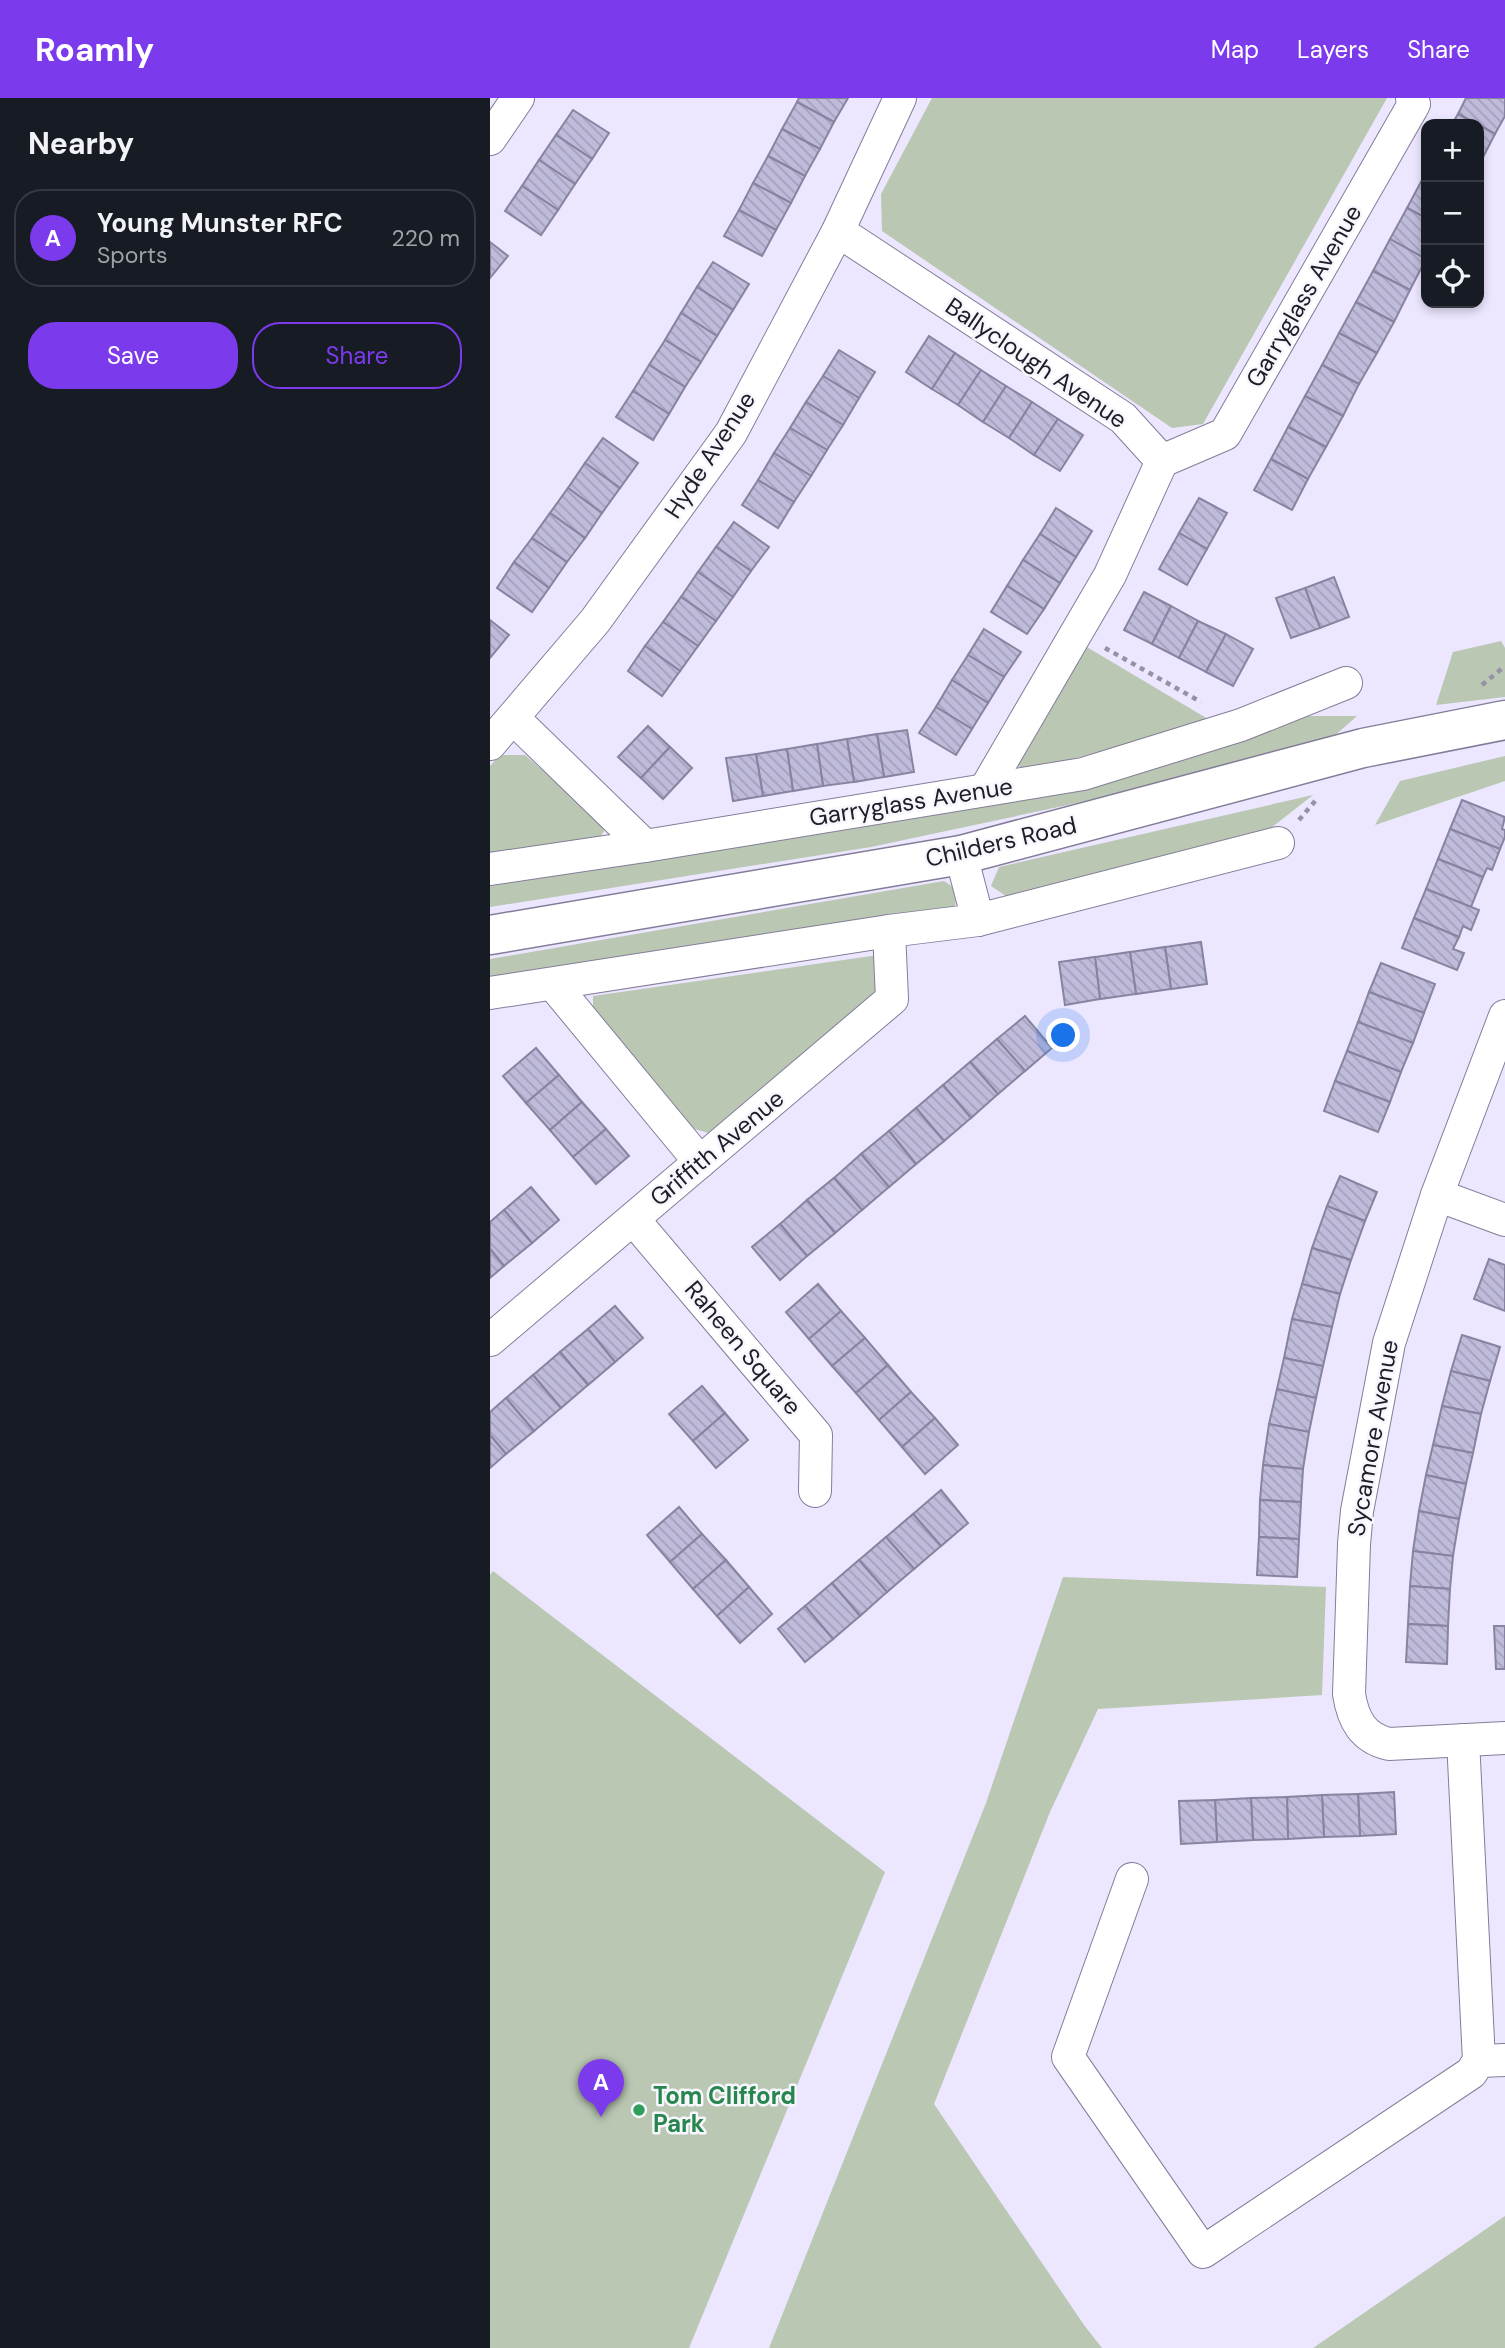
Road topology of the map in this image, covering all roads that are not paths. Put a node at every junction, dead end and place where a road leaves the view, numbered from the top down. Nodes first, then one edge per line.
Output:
1 (519, 98) edge
2 (900, 98) edge
3 (1412, 98) edge
4 (490, 139) edge
5 (838, 231) junction
6 (1162, 461) junction
7 (1346, 683) dead end
8 (513, 718) junction
9 (1505, 720) edge
10 (490, 744) edge
11 (986, 788) junction
12 (1278, 843) dead end
13 (645, 846) junction
14 (961, 855) junction
15 (490, 869) edge
16 (978, 920) junction
17 (889, 932) junction
18 (490, 935) edge
19 (553, 984) junction
20 (490, 993) edge
21 (1505, 1016) edge
22 (700, 1162) junction
23 (1437, 1195) junction
24 (633, 1219) junction
25 (1505, 1220) edge
26 (490, 1340) edge
27 (815, 1491) dead end
28 (1505, 1738) edge
29 (1462, 1740) junction
30 (1132, 1879) dead end
31 (1492, 2061) edge

1 - 4 street
2 - 5 street, Hyde Avenue
3 - 6 street, Garryglass Avenue
5 - 6 street, Ballyclough Avenue
5 - 8 street, Hyde Avenue
6 - 11 street
7 - 11 street, Garryglass Avenue
8 - 10 street, Hyde Avenue
8 - 13 street
9 - 14 main road, Childers Road
11 - 13 street, Garryglass Avenue
12 - 16 street
13 - 15 street, Garryglass Avenue
14 - 16 street
14 - 18 main road, Childers Road
16 - 17 street
17 - 19 street
17 - 22 street, Griffith Avenue
19 - 20 street
19 - 22 street
21 - 23 street, Sycamore Avenue
22 - 24 street, Griffith Avenue
23 - 25 street
23 - 29 street, Sycamore Avenue
24 - 26 street, Griffith Avenue
24 - 27 street, Raheen Square
28 - 29 street, Sycamore Avenue
29 - 31 street
30 - 31 street

